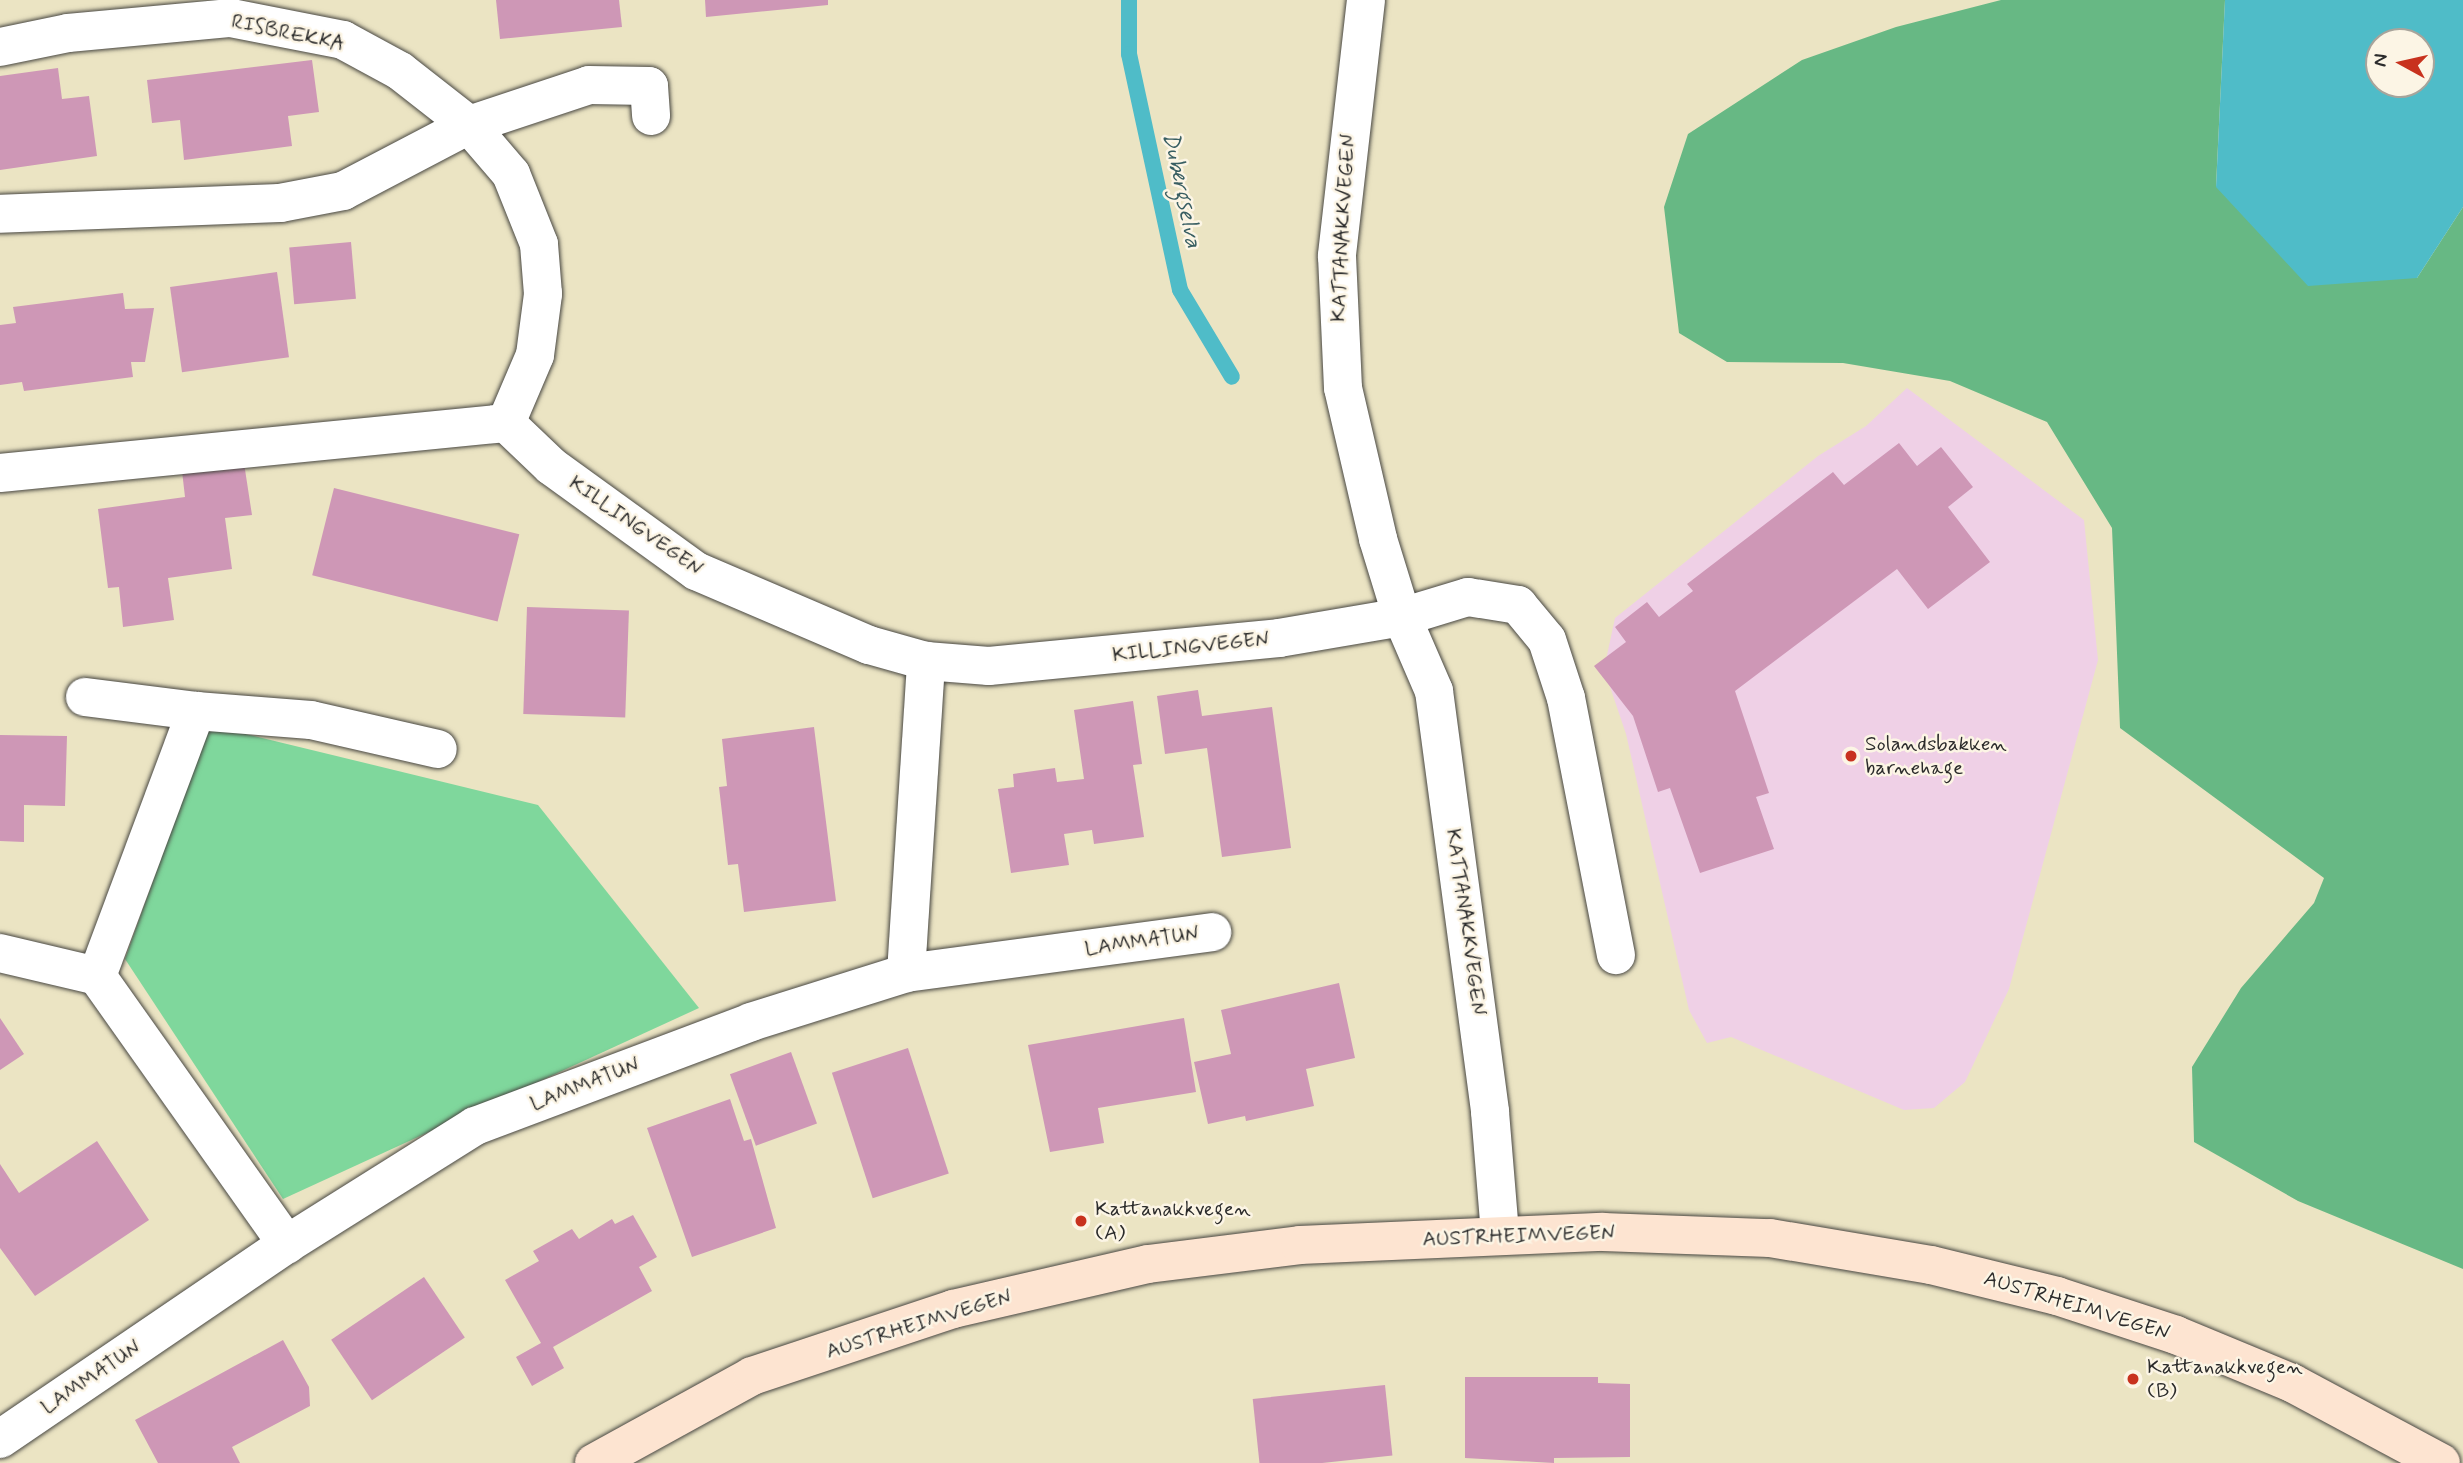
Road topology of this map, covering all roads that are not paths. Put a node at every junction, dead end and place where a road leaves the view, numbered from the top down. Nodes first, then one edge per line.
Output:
1 (1366, 0) edge
2 (0, 47) edge
3 (650, 116) dead end
4 (469, 125) junction
5 (0, 214) edge
6 (506, 423) junction
7 (0, 473) edge
8 (1402, 617) junction
9 (926, 661) junction
10 (85, 697) dead end
11 (196, 711) junction
12 (438, 749) dead end
13 (1212, 932) dead end
14 (0, 953) edge
15 (1616, 955) dead end
16 (906, 973) junction
17 (97, 976) junction
18 (1500, 1234) junction
19 (287, 1244) junction
20 (0, 1439) edge
21 (594, 1463) edge
22 (2441, 1463) edge

1 - 8 street, KATTANAKKVEGEN
2 - 4 street, RISBREKKA
3 - 4 street
4 - 5 street
4 - 6 street, RISBREKKA
6 - 7 street
6 - 9 street, KILLINGVEGEN
8 - 9 street, KILLINGVEGEN
8 - 15 street
8 - 18 street, KATTANAKKVEGEN
9 - 16 street
10 - 11 street
11 - 12 street
11 - 17 street
13 - 16 street, LAMMATUN
14 - 17 street
16 - 19 street, LAMMATUN
17 - 19 street
18 - 21 main road, AUSTRHEIMVEGEN
18 - 22 main road, AUSTRHEIMVEGEN
19 - 20 street, LAMMATUN

